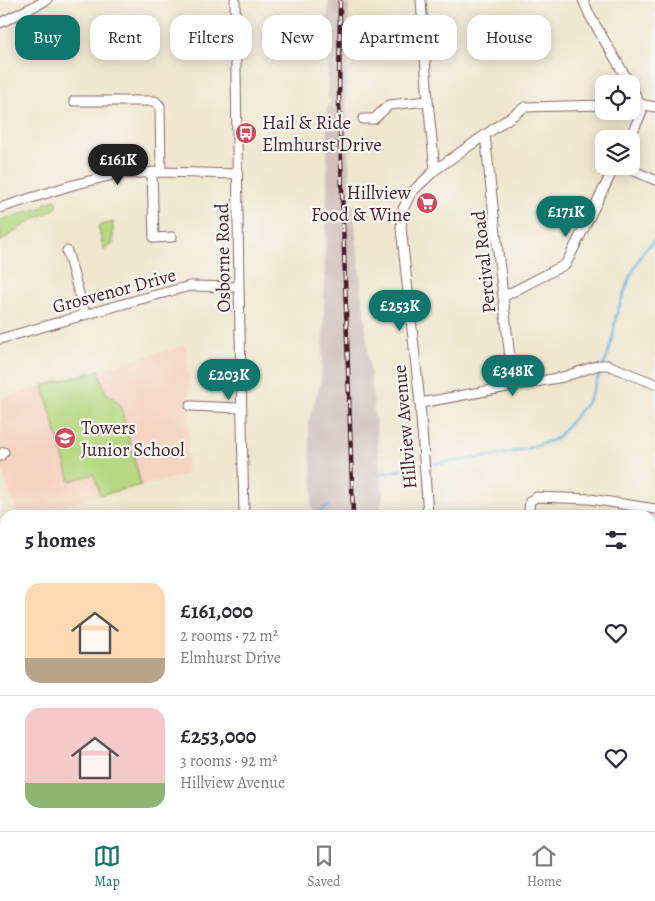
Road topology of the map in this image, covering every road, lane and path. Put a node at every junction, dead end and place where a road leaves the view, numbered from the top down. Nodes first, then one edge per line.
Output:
1 (47, 0) edge
2 (236, 0) edge
3 (583, 0) edge
4 (423, 1) edge
5 (0, 23) edge
6 (624, 75) edge
7 (74, 101) dead end
8 (428, 101) junction
9 (595, 105) edge
10 (640, 105) edge
11 (655, 107) edge
12 (363, 119) dead end
13 (485, 135) junction
14 (436, 170) junction
15 (157, 172) junction
16 (237, 174) junction
17 (640, 174) edge
18 (610, 175) edge
19 (655, 180) edge
20 (0, 208) edge
21 (172, 237) dead end
22 (67, 251) dead end
23 (239, 287) junction
24 (503, 297) junction
25 (85, 315) junction
26 (0, 339) edge
27 (655, 384) edge
28 (513, 385) junction
29 (420, 403) junction
30 (190, 406) dead end
31 (241, 408) junction
32 (655, 509) edge
33 (244, 510) edge
34 (428, 510) edge
35 (529, 510) edge

1 - 5 street
2 - 16 street, Osborne Road
3 - 6 street
4 - 8 street
7 - 15 street
8 - 12 street
8 - 14 street
9 - 13 street, Hillview Avenue
10 - 11 street
13 - 14 street, Hillview Avenue
13 - 24 street, Percival Road
14 - 29 street, Hillview Avenue
15 - 16 street
15 - 20 street
15 - 21 street
16 - 23 street, Osborne Road
17 - 19 street
18 - 24 street
22 - 25 street
23 - 25 street, Grosvenor Drive
23 - 31 street, Osborne Road
24 - 28 street, Percival Road
25 - 26 street, Grosvenor Drive
27 - 28 street
28 - 29 street
29 - 34 street, Hillview Avenue
30 - 31 street
31 - 33 street, Osborne Road
32 - 35 street

